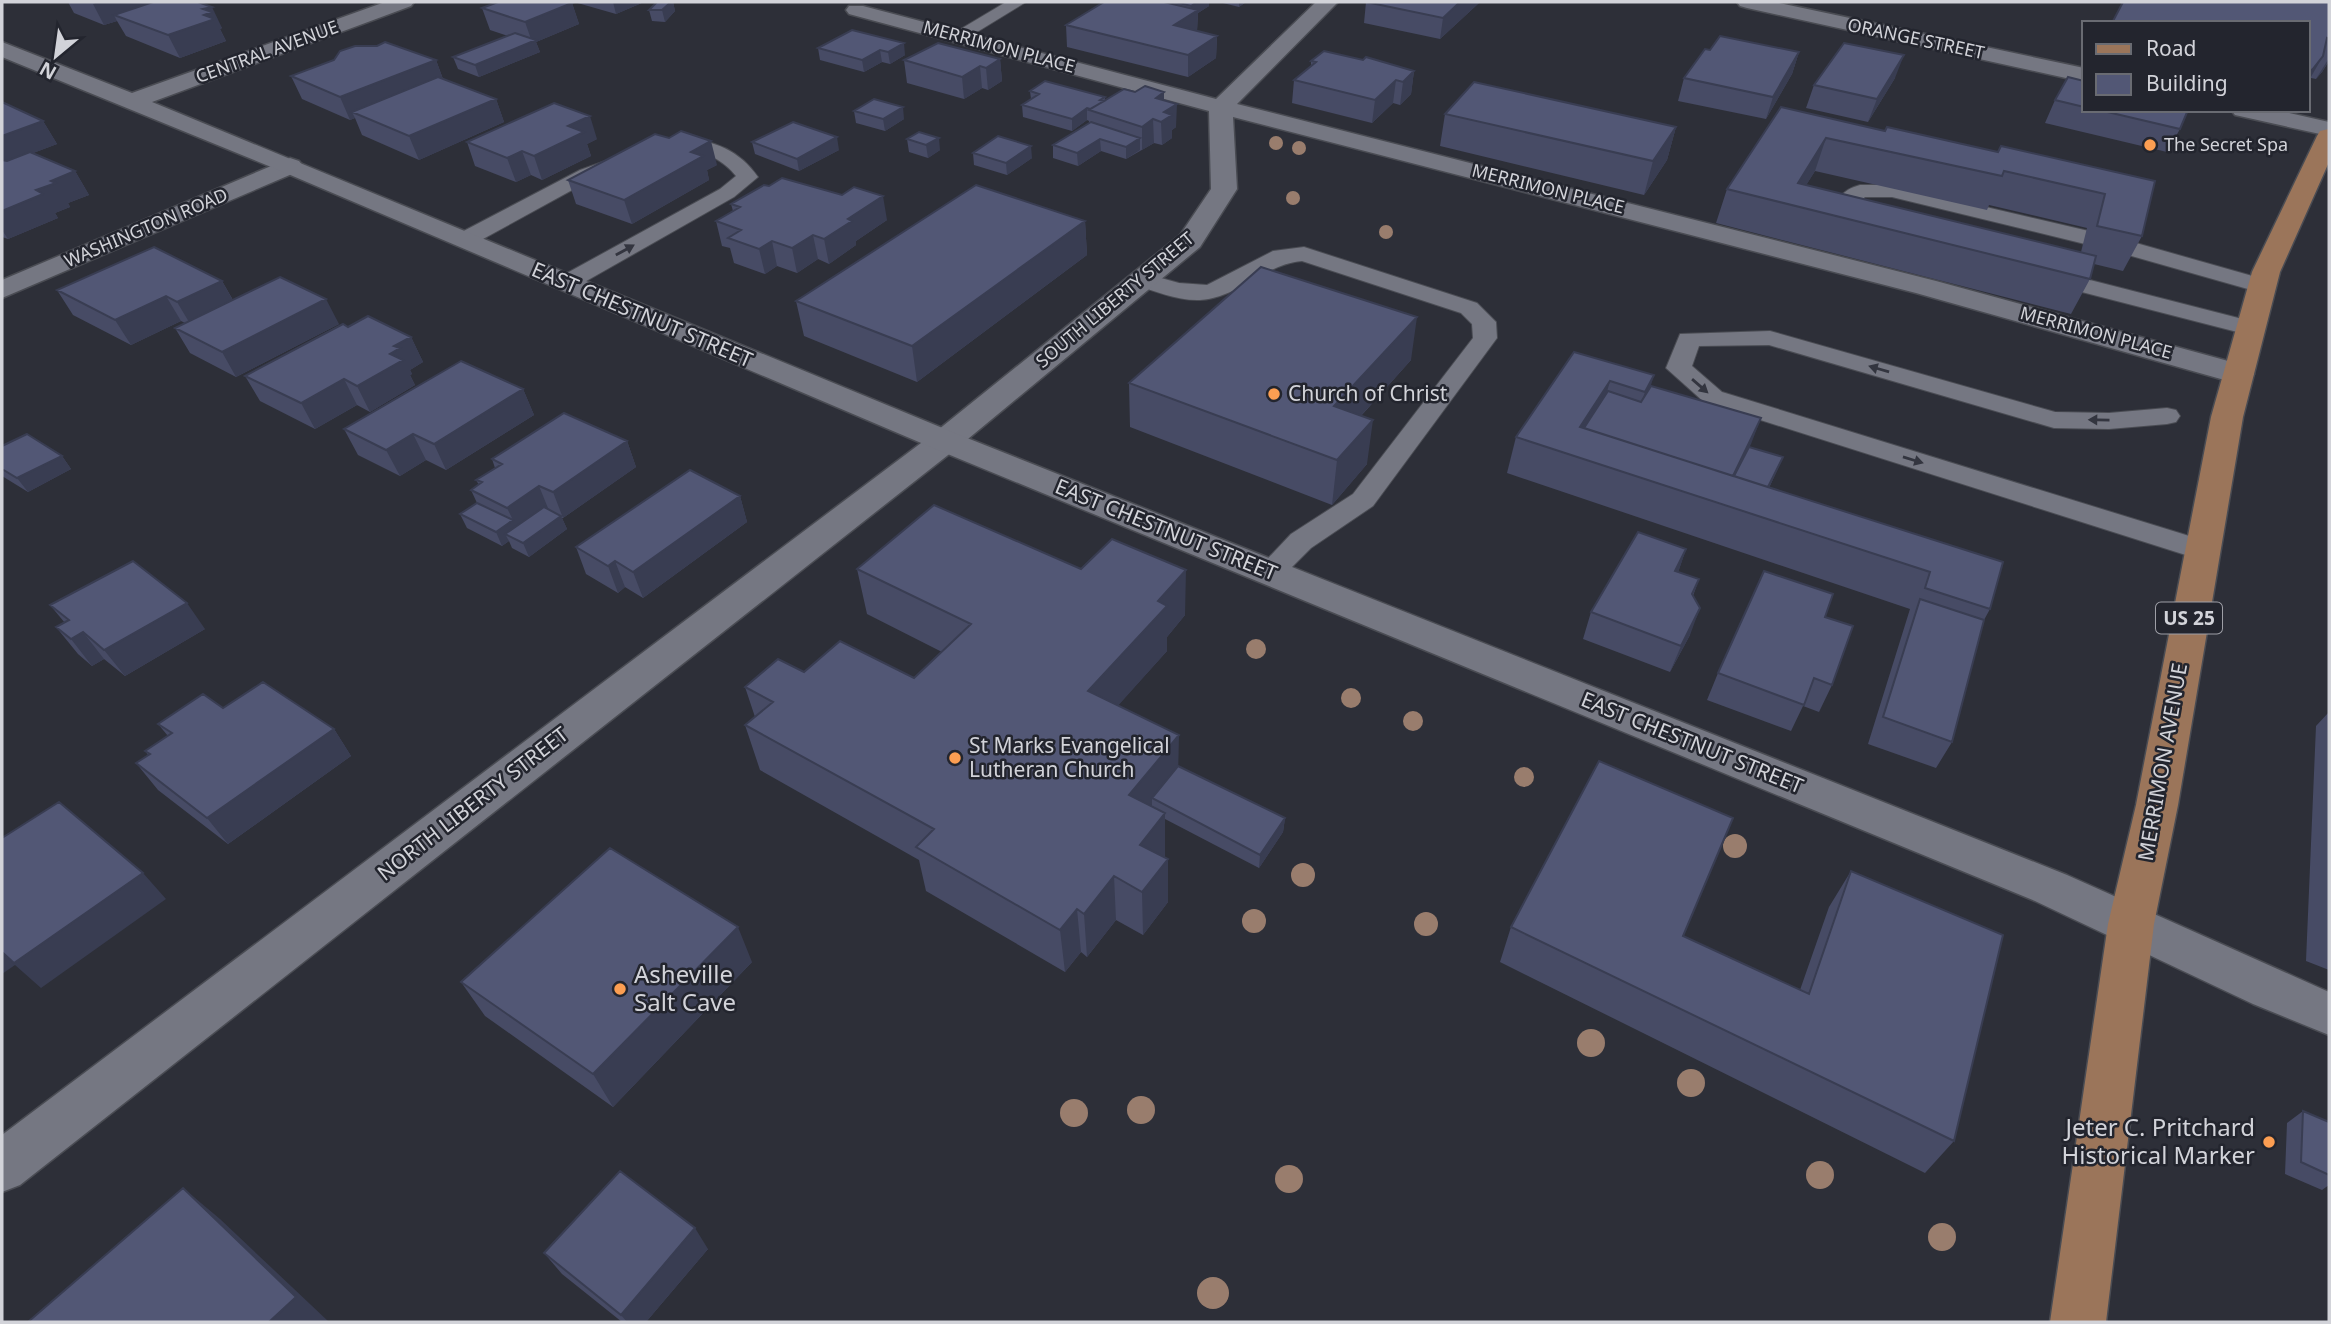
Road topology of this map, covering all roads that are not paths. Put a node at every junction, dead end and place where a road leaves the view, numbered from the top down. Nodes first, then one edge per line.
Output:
1 (404, 2) edge
2 (1018, 2) edge
3 (1328, 2) edge
4 (1747, 2) edge
5 (856, 10) dead end
6 (958, 36) junction
7 (2, 49) edge
8 (2082, 75) edge
9 (130, 102) junction
10 (1221, 107) junction
11 (2252, 112) edge
12 (2329, 129) edge
13 (2329, 136) edge
14 (656, 150) edge
15 (622, 161) edge
16 (290, 166) junction
17 (1883, 234) edge
18 (2085, 237) dead end
19 (464, 240) junction
20 (2129, 248) edge
21 (2028, 272) edge
22 (1143, 279) junction
23 (565, 284) junction
24 (2262, 286) junction
25 (2, 290) edge
26 (2249, 328) junction
27 (2239, 374) junction
28 (2167, 416) dead end
29 (945, 441) junction
30 (2202, 550) junction
31 (1270, 572) junction
32 (2131, 924) junction
33 (2329, 1014) edge
34 (2, 1167) edge
35 (2078, 1322) edge

1 - 9 street, CENTRAL AVENUE
2 - 6 lane
3 - 10 street
4 - 8 street, ORANGE STREET
5 - 6 street, MERRIMON PLACE
6 - 10 street, MERRIMON PLACE
7 - 9 street, EAST CHESTNUT STREET
9 - 16 street, EAST CHESTNUT STREET
10 - 22 street, SOUTH LIBERTY STREET
10 - 27 street, MERRIMON PLACE
11 - 12 street
13 - 24 main road, MERRIMON AVENUE / US 25
23 -> 14 lane
15 - 19 lane
16 - 19 street, EAST CHESTNUT STREET
16 - 25 street, WASHINGTON ROAD
17 - 18 lane
19 - 23 street, EAST CHESTNUT STREET
20 - 24 lane
21 - 26 lane
22 - 29 street, SOUTH LIBERTY STREET
22 - 31 lane
23 - 29 street, EAST CHESTNUT STREET
24 - 26 main road, MERRIMON AVENUE / US 25
26 - 27 main road, MERRIMON AVENUE / US 25
27 - 30 main road, MERRIMON AVENUE / US 25
28 -> 30 lane
29 - 31 street, EAST CHESTNUT STREET
29 - 34 street, NORTH LIBERTY STREET
30 - 32 main road, MERRIMON AVENUE / US 25
31 - 32 street, EAST CHESTNUT STREET
32 - 33 street, EAST CHESTNUT STREET
32 - 35 main road, MERRIMON AVENUE / US 25

